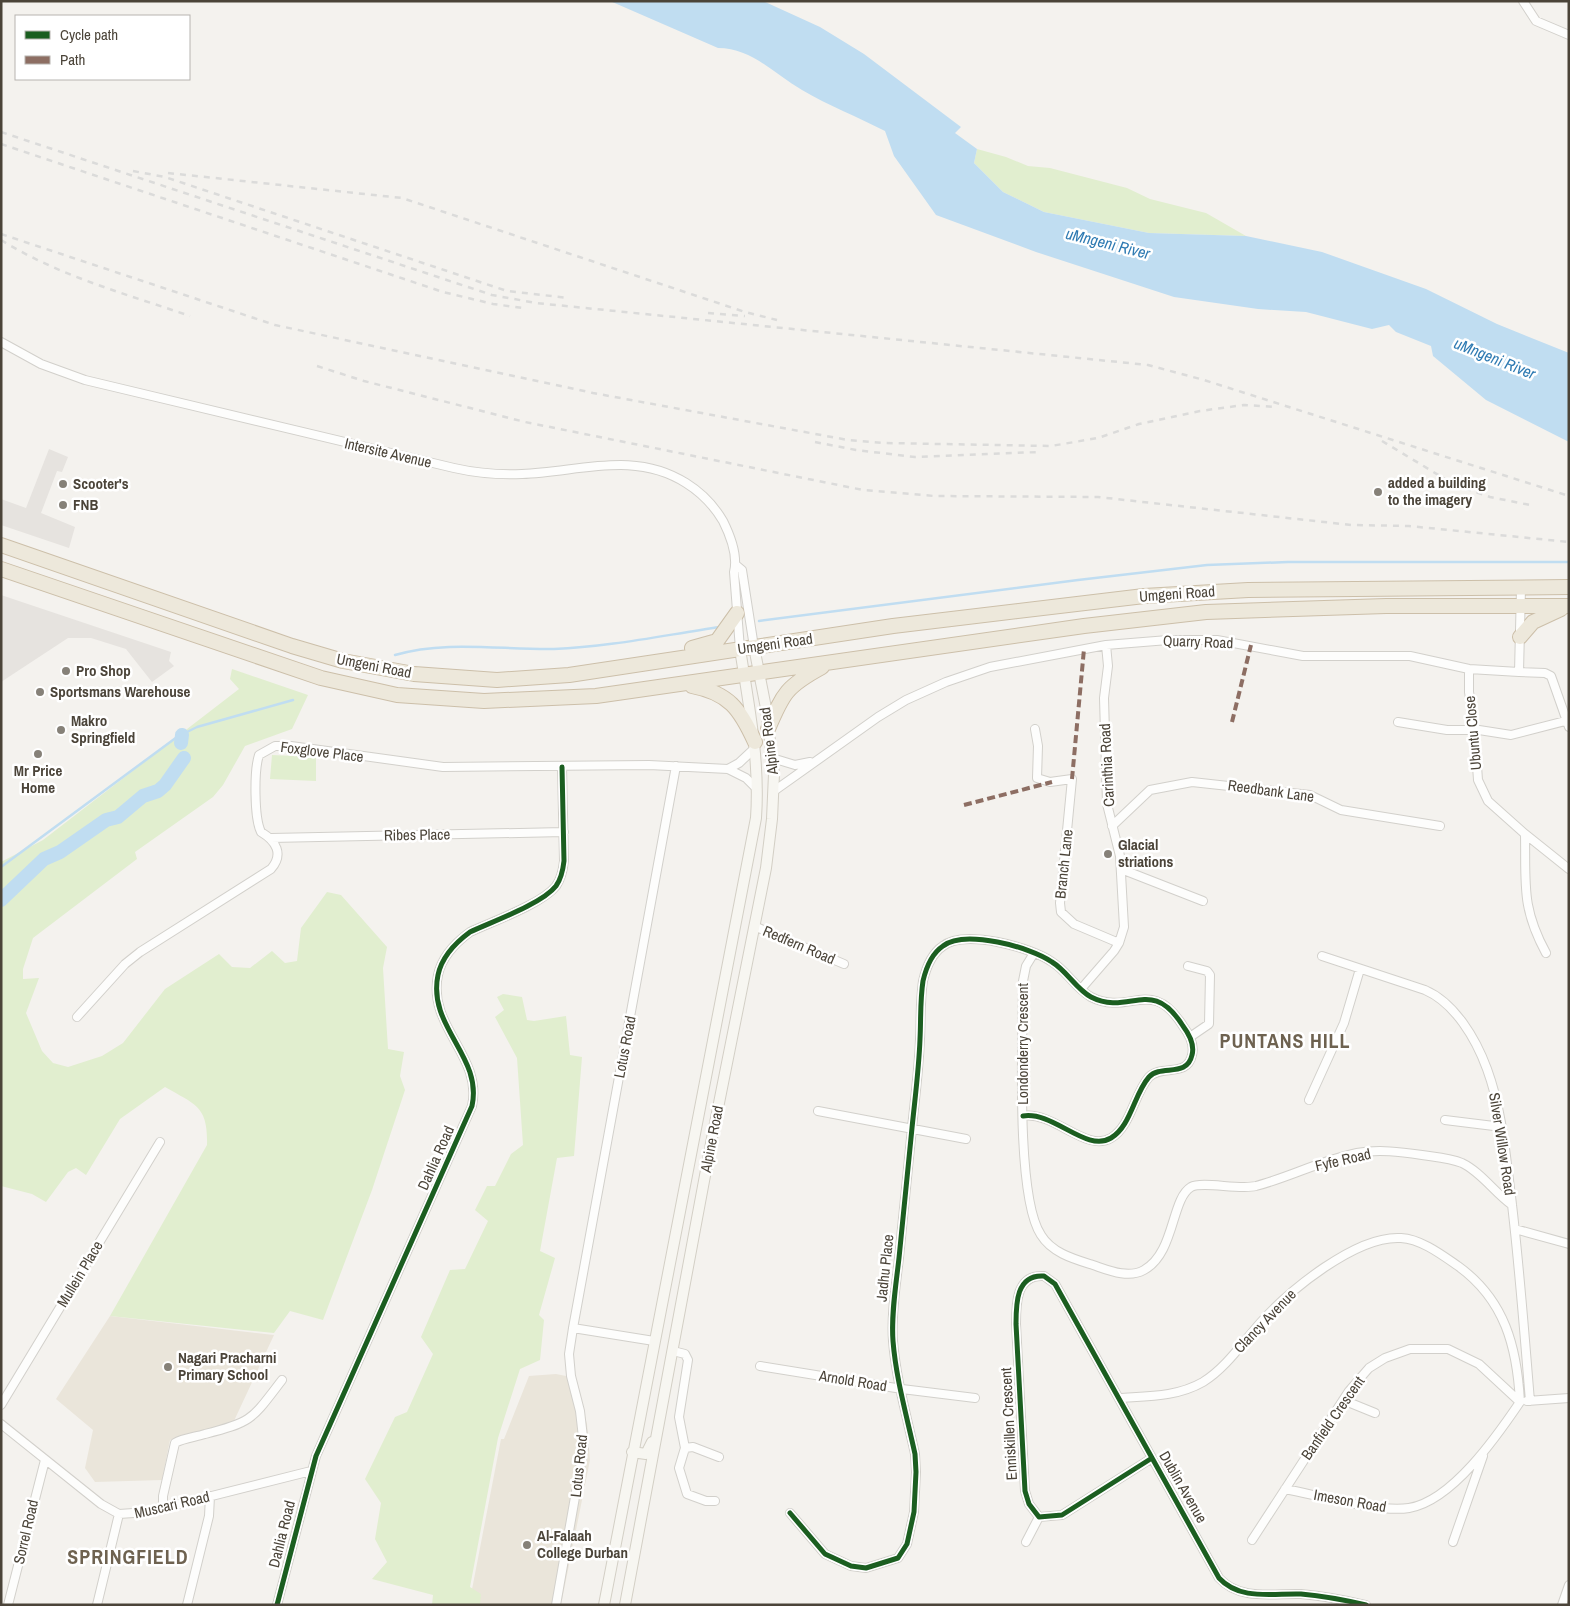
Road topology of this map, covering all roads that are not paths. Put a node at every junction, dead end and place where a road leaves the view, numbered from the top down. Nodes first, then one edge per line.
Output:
1 (1523, 1) edge
2 (1569, 35) edge
3 (1, 342) edge
4 (1, 545) edge
5 (736, 564) junction
6 (1, 569) edge
7 (1569, 587) edge
8 (1521, 588) junction
9 (1521, 606) junction
10 (1567, 606) edge
11 (737, 613) junction
12 (1520, 636) junction
13 (1106, 645) junction
14 (747, 648) junction
15 (832, 662) junction
16 (1470, 669) junction
17 (1519, 672) junction
18 (759, 673) junction
19 (570, 675) junction
20 (744, 675) junction
21 (682, 684) junction
22 (1398, 722) dead end
23 (1568, 722) edge
24 (768, 729) junction
25 (1035, 729) dead end
26 (1475, 730) junction
27 (755, 745) junction
28 (772, 758) junction
29 (816, 760) junction
30 (676, 766) junction
31 (562, 767) junction
32 (728, 769) junction
33 (758, 789) junction
34 (774, 791) junction
35 (1112, 826) junction
36 (1440, 826) dead end
37 (564, 832) junction
38 (1525, 834) junction
39 (271, 838) junction
40 (1121, 869) junction
41 (1569, 869) edge
42 (1203, 901) dead end
43 (754, 926) junction
44 (1119, 943) junction
45 (1034, 953) junction
46 (1546, 953) dead end
47 (1322, 956) dead end
48 (844, 964) dead end
49 (1188, 966) dead end
50 (1360, 969) junction
51 (1081, 989) junction
52 (77, 1017) dead end
53 (1190, 1037) junction
54 (1309, 1100) dead end
55 (818, 1111) dead end
56 (1023, 1116) junction
57 (1445, 1120) dead end
58 (1502, 1127) junction
59 (912, 1130) junction
60 (712, 1138) junction
61 (966, 1139) dead end
62 (160, 1142) dead end
63 (690, 1161) junction
64 (1190, 1188) joint
65 (1512, 1205) junction
66 (1515, 1229) junction
67 (1569, 1244) edge
68 (1048, 1277) joint
69 (572, 1328) junction
70 (654, 1341) junction
71 (673, 1351) junction
72 (760, 1366) dead end
73 (282, 1380) dead end
74 (902, 1389) junction
75 (975, 1398) dead end
76 (1119, 1398) junction
77 (1569, 1398) edge
78 (1343, 1400) junction
79 (1530, 1401) junction
80 (1520, 1402) junction
81 (1, 1405) edge
82 (1375, 1414) dead end
83 (660, 1420) junction
84 (1, 1424) edge
85 (685, 1448) junction
86 (632, 1452) junction
87 (1484, 1452) junction
88 (719, 1457) dead end
89 (1152, 1458) junction
90 (45, 1460) junction
91 (311, 1471) junction
92 (1285, 1489) junction
93 (210, 1496) junction
94 (715, 1500) dead end
95 (163, 1508) junction
96 (790, 1513) dead end
97 (119, 1514) junction
98 (1039, 1517) junction
99 (1252, 1540) dead end
100 (1026, 1542) dead end
101 (1453, 1542) dead end
102 (1569, 1584) edge
103 (8, 1605) edge
104 (97, 1605) edge
105 (187, 1605) edge
106 (277, 1605) edge
107 (556, 1605) edge
108 (604, 1605) edge
109 (625, 1605) edge
110 (1366, 1605) edge
111 (1562, 1605) edge

1 - 2 street
3 - 5 street, Intersite Avenue
4 - 19 highway, Umgeni Road
5 - 11 street, Intersite Avenue
5 - 14 street, Intersite Avenue
6 - 21 highway, Umgeni Road
7 - 8 highway, Umgeni Road
8 - 9 street
8 - 14 highway, Umgeni Road
9 - 10 highway, Umgeni Road
9 - 12 street
9 - 15 highway, Umgeni Road
10 - 12 highway
11 - 14 street, Intersite Avenue
11 - 19 highway
12 - 17 street
13 - 16 street, Quarry Road
13 - 29 street, Quarry Road
13 - 35 street, Carinthia Road
14 - 18 main road, Alpine Road
14 - 19 highway, Umgeni Road
14 - 20 main road, Alpine Road
15 - 18 highway, Umgeni Road
15 - 24 highway
16 - 17 street, Quarry Road
16 - 26 street, Ubuntu Close
17 - 23 street, Quarry Road
18 - 20 highway, Umgeni Road
18 - 24 main road, Alpine Road
20 - 21 highway, Umgeni Road
20 - 27 main road, Alpine Road
21 - 27 highway
22 - 26 street
23 - 26 street
24 - 28 main road, Alpine Road
25 - 44 street, Branch Lane
26 - 38 street, Ubuntu Close
27 - 32 street
27 - 33 main road, Alpine Road
28 - 29 street, Quarry Road
28 - 34 main road, Alpine Road
29 - 34 street, Quarry Road
30 - 31 street, Foxglove Place
30 - 32 street, Foxglove Place
30 - 69 street, Lotus Road
31 - 37 street, Dahlia Road
31 - 39 street, Foxglove Place
32 - 33 street, Foxglove Place
33 - 63 main road, Alpine Road
34 - 43 main road, Alpine Road
35 - 36 street, Reedbank Lane
35 - 40 street, Carinthia Road
37 - 39 street, Ribes Place
37 - 91 street, Dahlia Road
38 - 41 street, Ubuntu Close
38 - 46 street
39 - 52 street, Foxglove Place
40 - 42 street
40 - 44 street, Carinthia Road
43 - 48 street, Redfern Road
43 - 60 main road, Alpine Road
44 - 51 street, Carinthia Road
45 - 51 street
45 - 56 street, Londonderry Crescent
45 - 59 street, Jadhu Place
47 - 50 street, Silver Willow Road
49 - 53 street
50 - 54 street
50 - 58 street, Silver Willow Road
51 - 53 street
53 - 56 street, Londonderry Crescent
55 - 59 street
56 - 64 street, Londonderry Crescent
57 - 58 street
58 - 65 street, Silver Willow Road
59 - 61 street
59 - 74 street, Jadhu Place
60 - 63 main road
60 - 71 main road, Alpine Road
62 - 81 street, Mullein Place
63 - 70 main road, Alpine Road
64 - 65 street, Fyfe Road
65 - 66 street, Silver Willow Road
66 - 67 street
66 - 79 street, Silver Willow Road
68 - 76 street, Dublin Avenue
68 - 98 street, Enniskillen Crescent
69 - 70 street
69 - 107 street, Lotus Road
70 - 86 main road, Alpine Road
71 - 83 main road, Alpine Road
71 - 85 street
72 - 74 street, Arnold Road
73 - 95 street
74 - 75 street, Arnold Road
74 - 96 street, Jadhu Place
76 - 80 street, Clancy Avenue
76 - 89 street, Dublin Avenue
77 - 79 street
78 - 80 street, Banfield Crescent
78 - 82 street
78 - 92 street, Banfield Crescent
79 - 80 street
80 - 87 street, Imeson Road
83 - 86 main road
83 - 109 main road, Alpine Road
84 - 90 street, Muscari Road
85 - 88 street
85 - 94 street
86 - 108 main road, Alpine Road
87 - 92 street, Imeson Road
87 - 101 street
89 - 98 street
89 - 110 street, Dublin Avenue
90 - 97 street, Muscari Road
90 - 103 street, Sorrel Road
91 - 93 street, Muscari Road
91 - 106 street, Dahlia Road
92 - 99 street, Banfield Crescent
93 - 95 street, Muscari Road
93 - 105 street
95 - 97 street, Muscari Road
97 - 104 street
98 - 100 street
102 - 111 street

